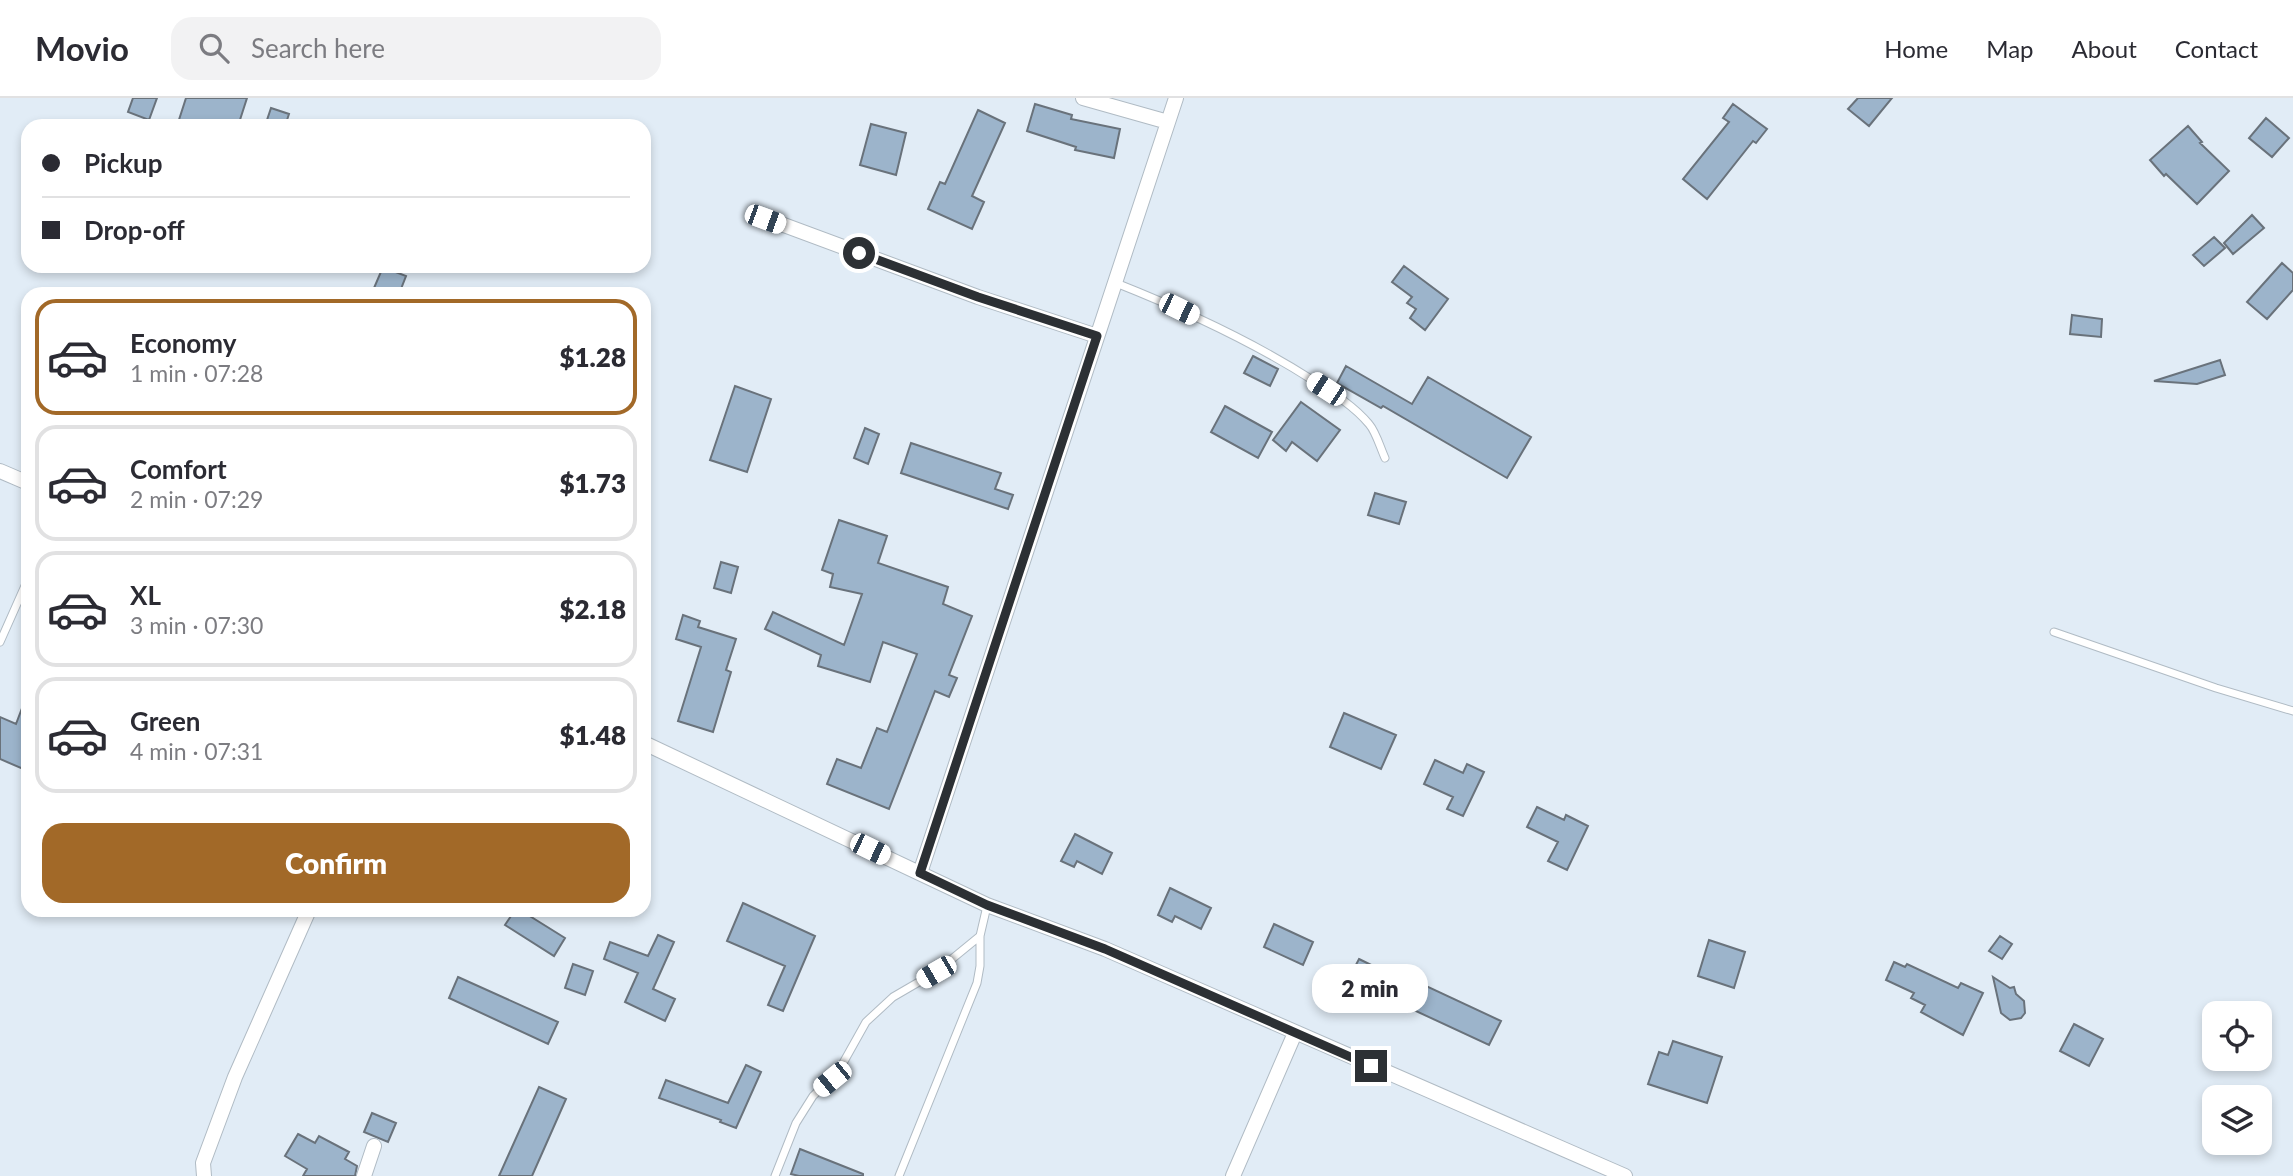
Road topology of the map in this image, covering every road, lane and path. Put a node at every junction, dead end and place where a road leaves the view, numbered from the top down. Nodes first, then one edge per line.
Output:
1 (1083, 98) edge
2 (1176, 98) edge
3 (1168, 122) junction
4 (765, 219) dead end
5 (1116, 283) junction
6 (1097, 336) junction
7 (1385, 457) dead end
8 (0, 471) edge
9 (21, 480) edge
10 (21, 595) edge
11 (2054, 632) dead end
12 (0, 642) edge
13 (2293, 711) edge
14 (651, 746) edge
15 (920, 873) junction
16 (987, 905) junction
17 (306, 917) edge
18 (980, 936) junction
19 (1295, 1033) junction
20 (374, 1146) dead end
21 (204, 1176) edge
22 (363, 1176) edge
23 (775, 1176) edge
24 (900, 1176) edge
25 (1233, 1176) edge
26 (1625, 1176) edge

1 - 3 street
2 - 3 street
3 - 5 street
4 - 6 street
5 - 6 street
5 - 7 lane
6 - 15 street
8 - 9 street
10 - 12 lane
11 - 13 lane
14 - 15 street
15 - 16 street
16 - 18 lane
16 - 19 street
17 - 21 street
18 - 23 lane
18 - 24 lane
19 - 25 street
19 - 26 street
20 - 22 street

